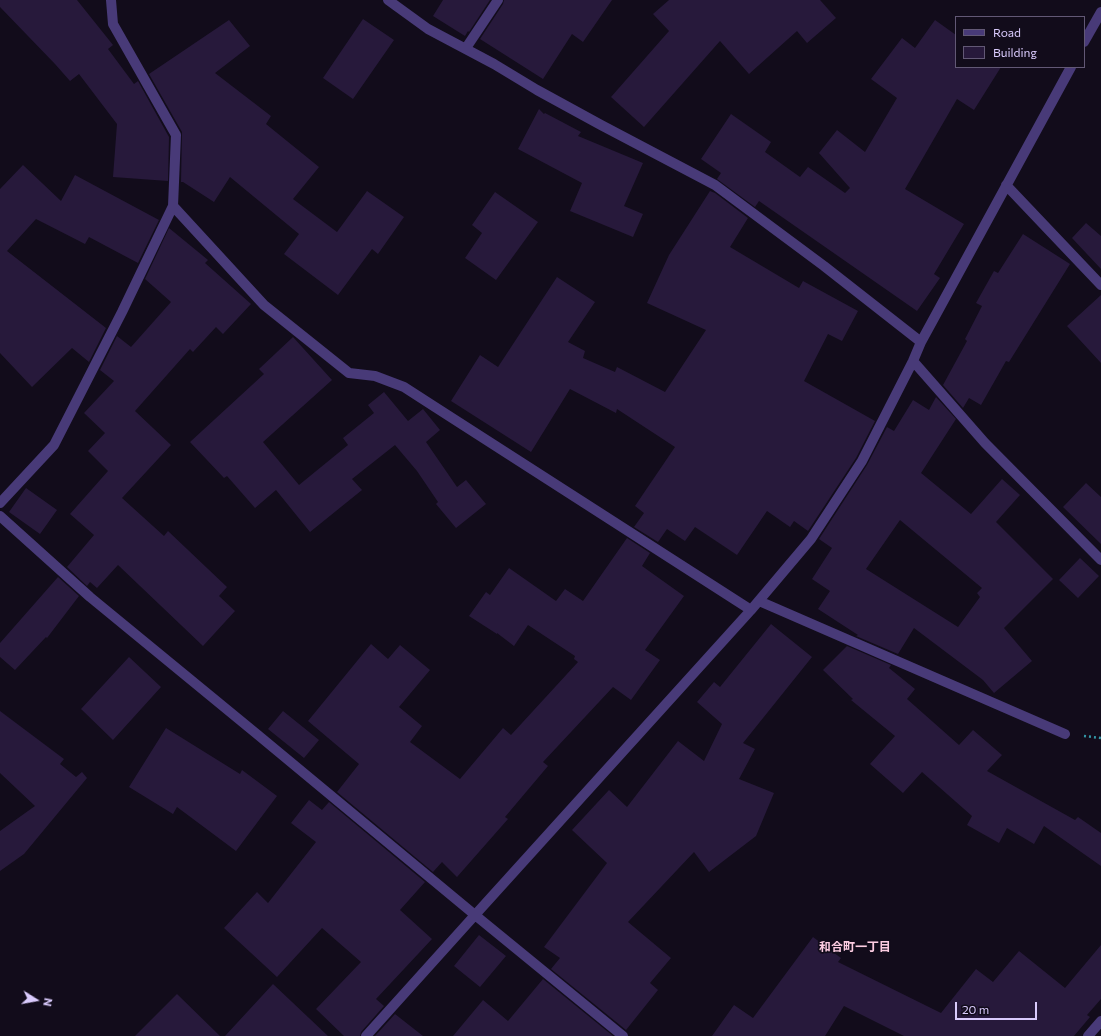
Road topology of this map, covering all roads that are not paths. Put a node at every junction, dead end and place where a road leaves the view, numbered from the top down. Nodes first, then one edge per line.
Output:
1 (111, 0) edge
2 (388, 0) edge
3 (498, 0) edge
4 (1101, 12) edge
5 (1085, 40) edge
6 (466, 48) junction
7 (1069, 68) edge
8 (1006, 185) junction
9 (173, 206) junction
10 (1101, 285) edge
11 (921, 342) junction
12 (913, 360) junction
13 (0, 503) edge
14 (0, 516) edge
15 (1101, 560) edge
16 (759, 601) junction
17 (751, 610) junction
18 (1065, 734) dead end
19 (475, 915) junction
20 (1101, 1021) edge
21 (366, 1036) edge
22 (622, 1036) edge
23 (1088, 1036) edge

1 - 9 street
2 - 6 street
3 - 6 street
4 - 5 street
6 - 11 street
7 - 8 street
8 - 10 street
8 - 11 street
9 - 13 street
9 - 17 street
11 - 12 street
12 - 15 street
12 - 16 street
14 - 19 street
16 - 17 street
16 - 18 street
17 - 19 street
19 - 21 street
19 - 22 street
20 - 23 street

